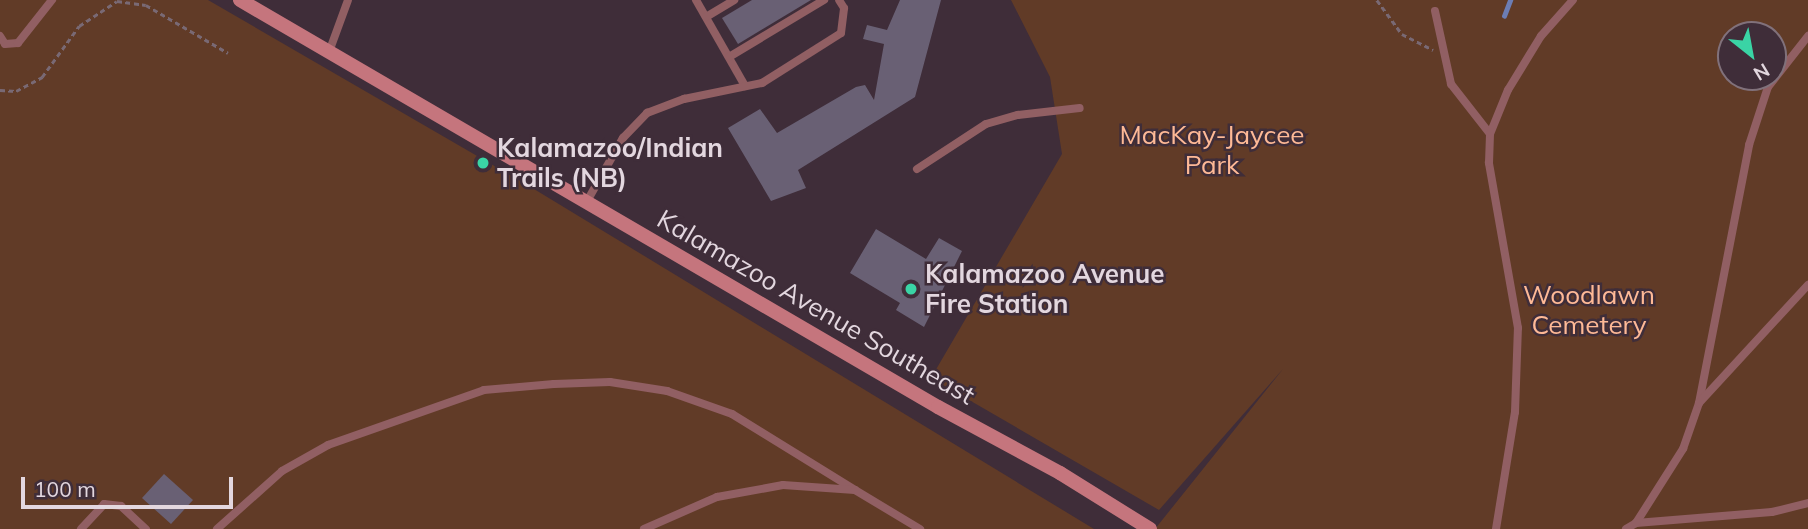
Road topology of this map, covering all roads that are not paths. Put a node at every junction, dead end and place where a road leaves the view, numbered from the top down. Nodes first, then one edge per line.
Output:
1 (52, 0) edge
2 (240, 0) edge
3 (348, 0) edge
4 (696, 0) edge
5 (734, 0) edge
6 (824, 0) edge
7 (839, 0) edge
8 (1573, 0) edge
9 (1434, 11) dead end
10 (706, 17) junction
11 (0, 36) edge
12 (1808, 36) edge
13 (329, 52) junction
14 (729, 57) junction
15 (745, 86) junction
16 (1080, 108) dead end
17 (1490, 134) junction
18 (917, 169) dead end
19 (586, 203) junction
20 (1808, 285) edge
21 (1699, 403) junction
22 (855, 490) junction
23 (1808, 503) edge
24 (1636, 523) junction
25 (81, 529) edge
26 (146, 529) edge
27 (217, 529) edge
28 (644, 529) edge
29 (920, 529) edge
30 (1150, 529) edge
31 (1496, 529) edge
32 (1626, 529) edge

1 - 11 lane
2 - 13 main road, Kalamazoo Avenue Southeast
3 - 13 lane
4 - 10 lane
5 - 10 lane
6 - 14 lane
7 - 15 lane
8 - 17 lane
9 - 17 lane
10 - 14 lane
12 - 21 lane
13 - 19 main road, Kalamazoo Avenue Southeast
14 - 15 lane
15 - 19 lane
16 - 18 lane
17 - 31 lane
19 - 30 main road, Kalamazoo Avenue Southeast
20 - 21 lane
21 - 24 lane
22 - 27 lane
22 - 28 lane
22 - 29 lane
23 - 24 lane
24 - 32 lane
25 - 26 lane

